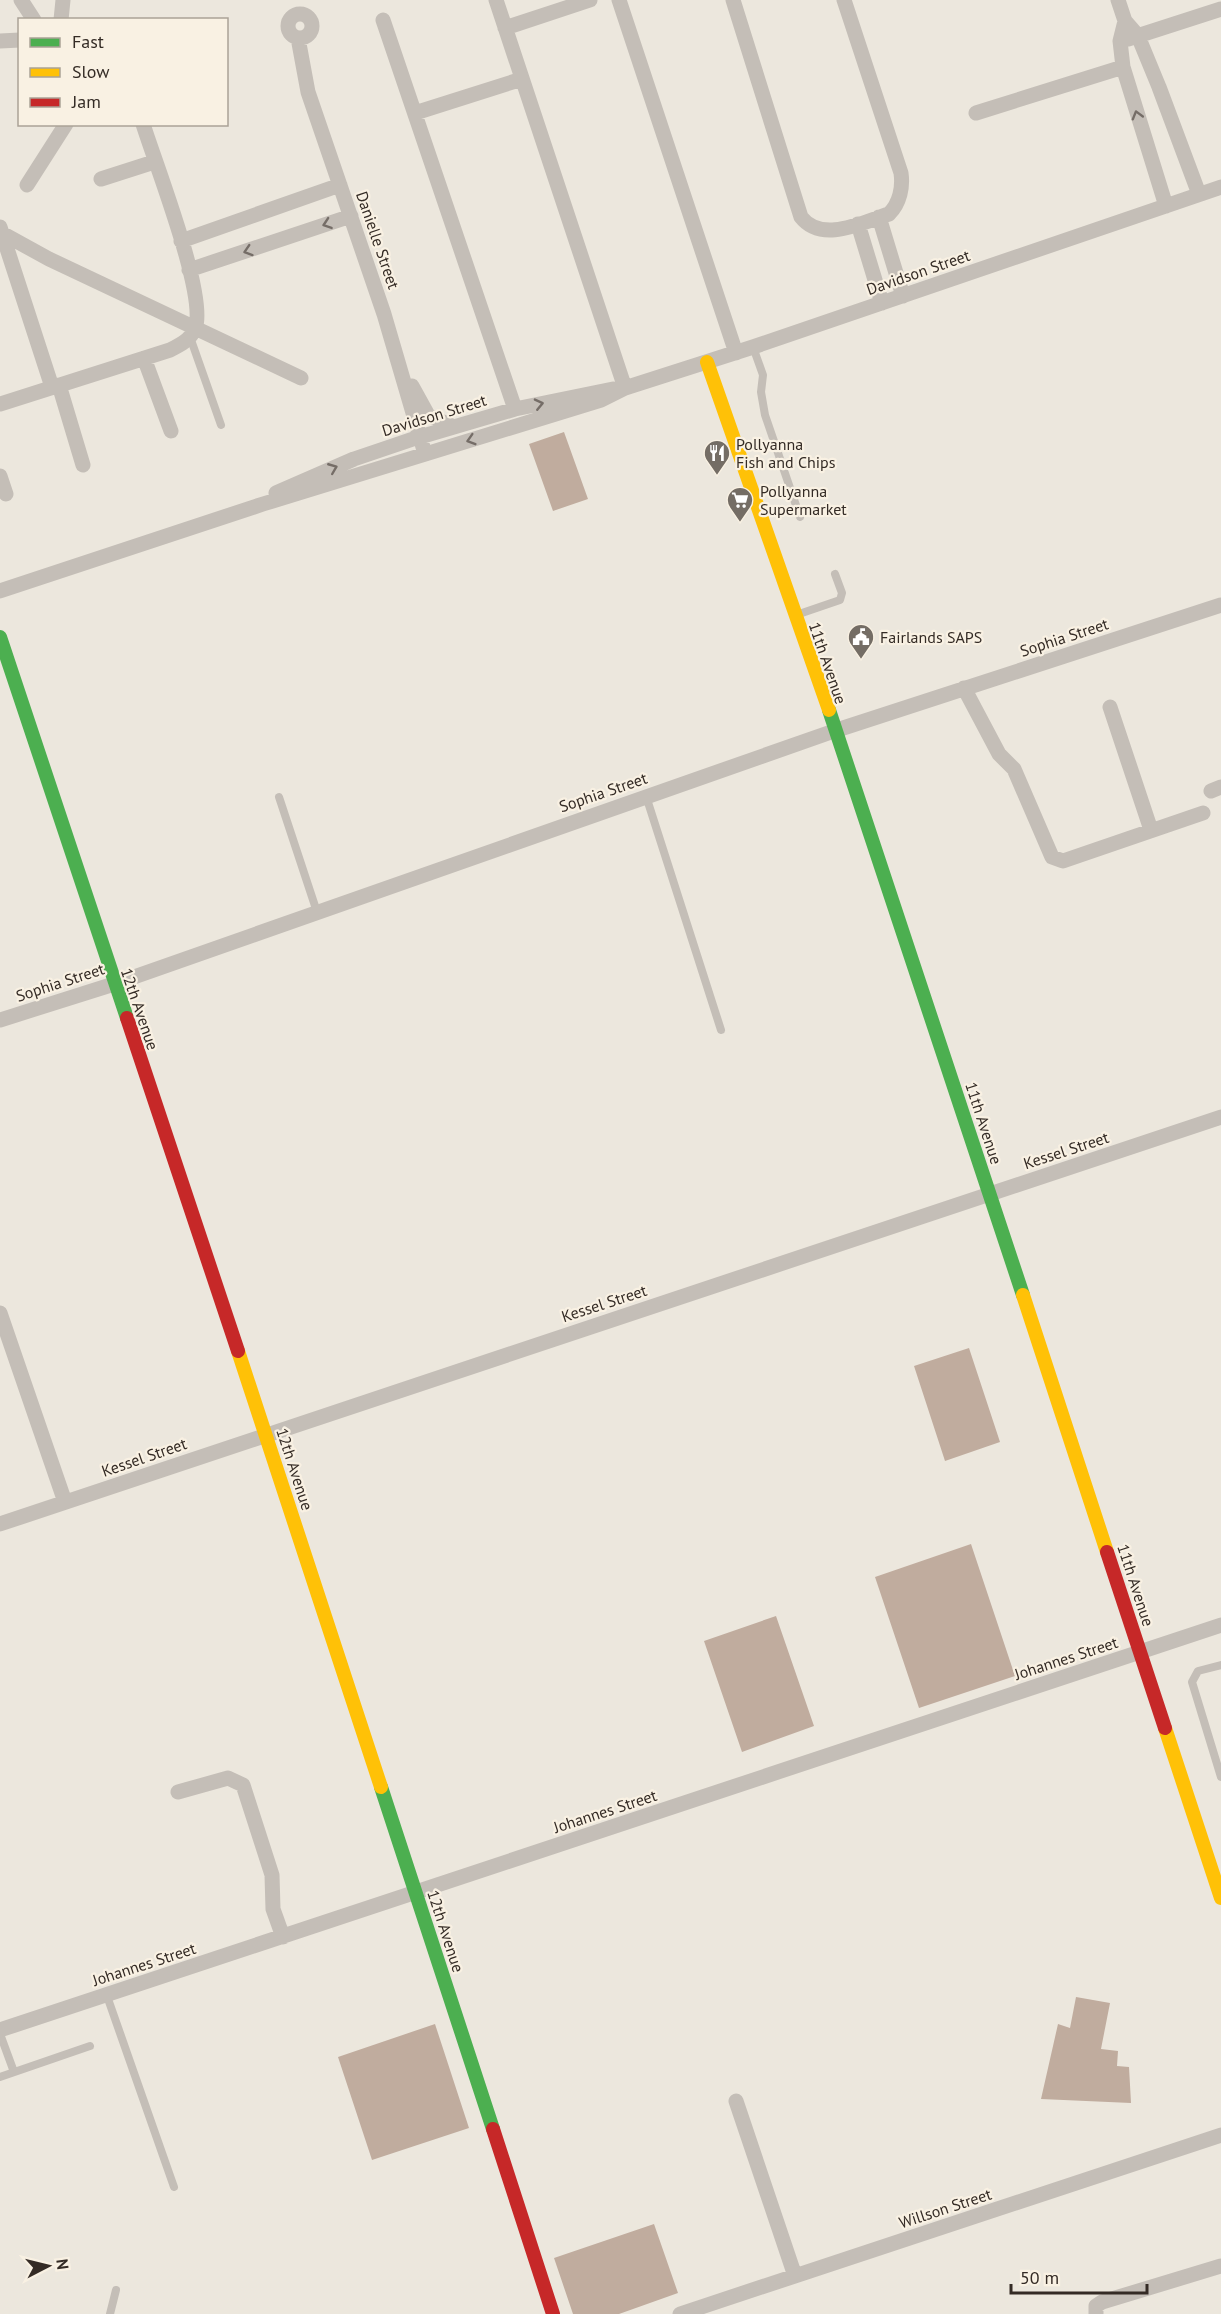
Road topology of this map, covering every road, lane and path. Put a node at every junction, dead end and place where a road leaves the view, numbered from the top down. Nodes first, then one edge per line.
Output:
1 (21, 0) edge
2 (63, 0) edge
3 (496, 0) edge
4 (590, 0) edge
5 (619, 0) edge
6 (733, 0) edge
7 (844, 0) edge
8 (1118, 0) edge
9 (1221, 9) edge
10 (33, 18) edge
11 (61, 18) edge
12 (383, 20) dead end
13 (1125, 21) junction
14 (505, 28) junction
15 (1138, 36) junction
16 (298, 38) dead end
17 (18, 40) edge
18 (0, 41) edge
19 (1120, 41) junction
20 (1123, 67) junction
21 (522, 79) junction
22 (415, 113) junction
23 (976, 113) dead end
24 (65, 126) edge
25 (144, 126) edge
26 (154, 162) junction
27 (100, 179) dead end
28 (27, 185) dead end
29 (340, 186) junction
30 (1221, 187) edge
31 (1198, 194) junction
32 (1166, 206) junction
33 (351, 216) junction
34 (879, 217) junction
35 (858, 224) junction
36 (0, 230) edge
37 (181, 241) junction
38 (189, 270) junction
39 (903, 296) junction
40 (882, 303) junction
41 (384, 314) junction
42 (193, 332) junction
43 (753, 347) junction
44 (736, 353) junction
45 (144, 358) junction
46 (707, 362) junction
47 (301, 378) dead end
48 (56, 386) junction
49 (625, 388) junction
50 (0, 404) edge
51 (515, 409) junction
52 (221, 425) dead end
53 (454, 426) junction
54 (171, 430) dead end
55 (419, 437) junction
56 (425, 454) junction
57 (83, 465) dead end
58 (0, 476) edge
59 (6, 494) dead end
60 (262, 504) junction
61 (800, 517) dead end
62 (835, 574) dead end
63 (0, 591) edge
64 (1221, 605) edge
65 (794, 615) junction
66 (0, 637) edge
67 (964, 688) junction
68 (1110, 707) dead end
69 (834, 730) junction
70 (646, 796) junction
71 (279, 797) dead end
72 (1203, 813) dead end
73 (1151, 830) junction
74 (317, 912) junction
75 (114, 984) junction
76 (0, 1020) edge
77 (721, 1030) dead end
78 (1221, 1118) edge
79 (990, 1194) junction
80 (0, 1313) edge
81 (266, 1434) junction
82 (65, 1502) junction
83 (0, 1524) edge
84 (1221, 1625) edge
85 (1140, 1652) junction
86 (1221, 1665) edge
87 (1221, 1778) edge
88 (178, 1791) dead end
89 (416, 1893) junction
90 (1221, 1898) edge
91 (283, 1937) junction
92 (107, 1996) junction
93 (0, 2032) edge
94 (90, 2046) dead end
95 (14, 2072) junction
96 (0, 2077) edge
97 (736, 2101) dead end
98 (1221, 2135) edge
99 (174, 2187) dead end
100 (1221, 2266) edge
101 (795, 2276) junction
102 (116, 2290) dead end
103 (110, 2314) edge
104 (553, 2314) edge
105 (680, 2314) edge
106 (1096, 2314) edge

1 - 10 street
2 - 11 street
3 - 14 street
4 - 14 street
5 - 44 street
6 - 35 street
7 - 34 street
8 - 13 street
9 - 15 street
12 - 22 street
13 - 15 street
13 - 19 street
14 - 21 street
15 - 19 street
15 - 31 street
16 - 29 street, Danielle Street
17 - 18 street
19 - 20 street
20 - 23 street
32 -> 20 street
21 - 22 street
21 - 49 street
22 - 51 street
24 - 28 street
25 - 26 street
26 - 27 street
26 - 37 street
29 - 33 street, Danielle Street
29 - 37 street
30 - 31 street, Davidson Street
31 - 32 street, Davidson Street
32 - 39 street, Davidson Street
33 -> 38 street
33 - 41 street, Danielle Street
34 - 35 street
34 - 39 street
35 - 40 street
36 - 42 street
36 - 48 street
37 - 38 street
38 - 42 street
39 - 40 street, Davidson Street
40 - 43 street, Davidson Street
41 - 53 street
41 - 55 street, Danielle Street
42 - 45 street
42 - 47 street
42 - 52 lane
43 - 44 street, Davidson Street
43 - 61 lane
44 - 46 street, Davidson Street
45 - 48 street
45 - 54 street
46 - 49 street, Davidson Street
46 - 65 street, 11th Avenue
48 - 50 street
48 - 57 street
51 -> 49 street, Davidson Street
49 -> 56 street, Davidson Street
51 - 53 street, Davidson Street
53 - 55 street, Davidson Street
55 - 56 street, Danielle Street
60 -> 55 street, Davidson Street
56 - 60 street, Davidson Street
58 - 59 street
60 - 63 street, Davidson Street
62 - 65 lane
64 - 67 street, Sophia Street
65 - 69 street, 11th Avenue
66 - 75 street, 12th Avenue
67 - 69 street, Sophia Street
67 - 73 street
68 - 73 street
69 - 70 street, Sophia Street
69 - 79 street, 11th Avenue
70 - 74 street, Sophia Street
70 - 77 lane
71 - 74 lane
72 - 73 street
74 - 75 street, Sophia Street
75 - 76 street, Sophia Street
75 - 81 street, 12th Avenue
78 - 79 street, Kessel Street
79 - 81 street, Kessel Street
79 - 85 street, 11th Avenue
80 - 82 street
81 - 82 street, Kessel Street
81 - 89 street, 12th Avenue
82 - 83 street, Kessel Street
84 - 85 street, Johannes Street
85 - 89 street, Johannes Street
85 - 90 street, 11th Avenue
86 - 87 lane
88 - 91 street
89 - 91 street, Johannes Street
89 - 104 street, 12th Avenue
91 - 92 street, Johannes Street
92 - 93 street, Johannes Street
92 - 99 lane
93 - 95 lane
94 - 95 lane
95 - 96 lane
97 - 101 street
98 - 101 street, Willson Street
100 - 106 street
101 - 105 street, Willson Street
102 - 103 lane

